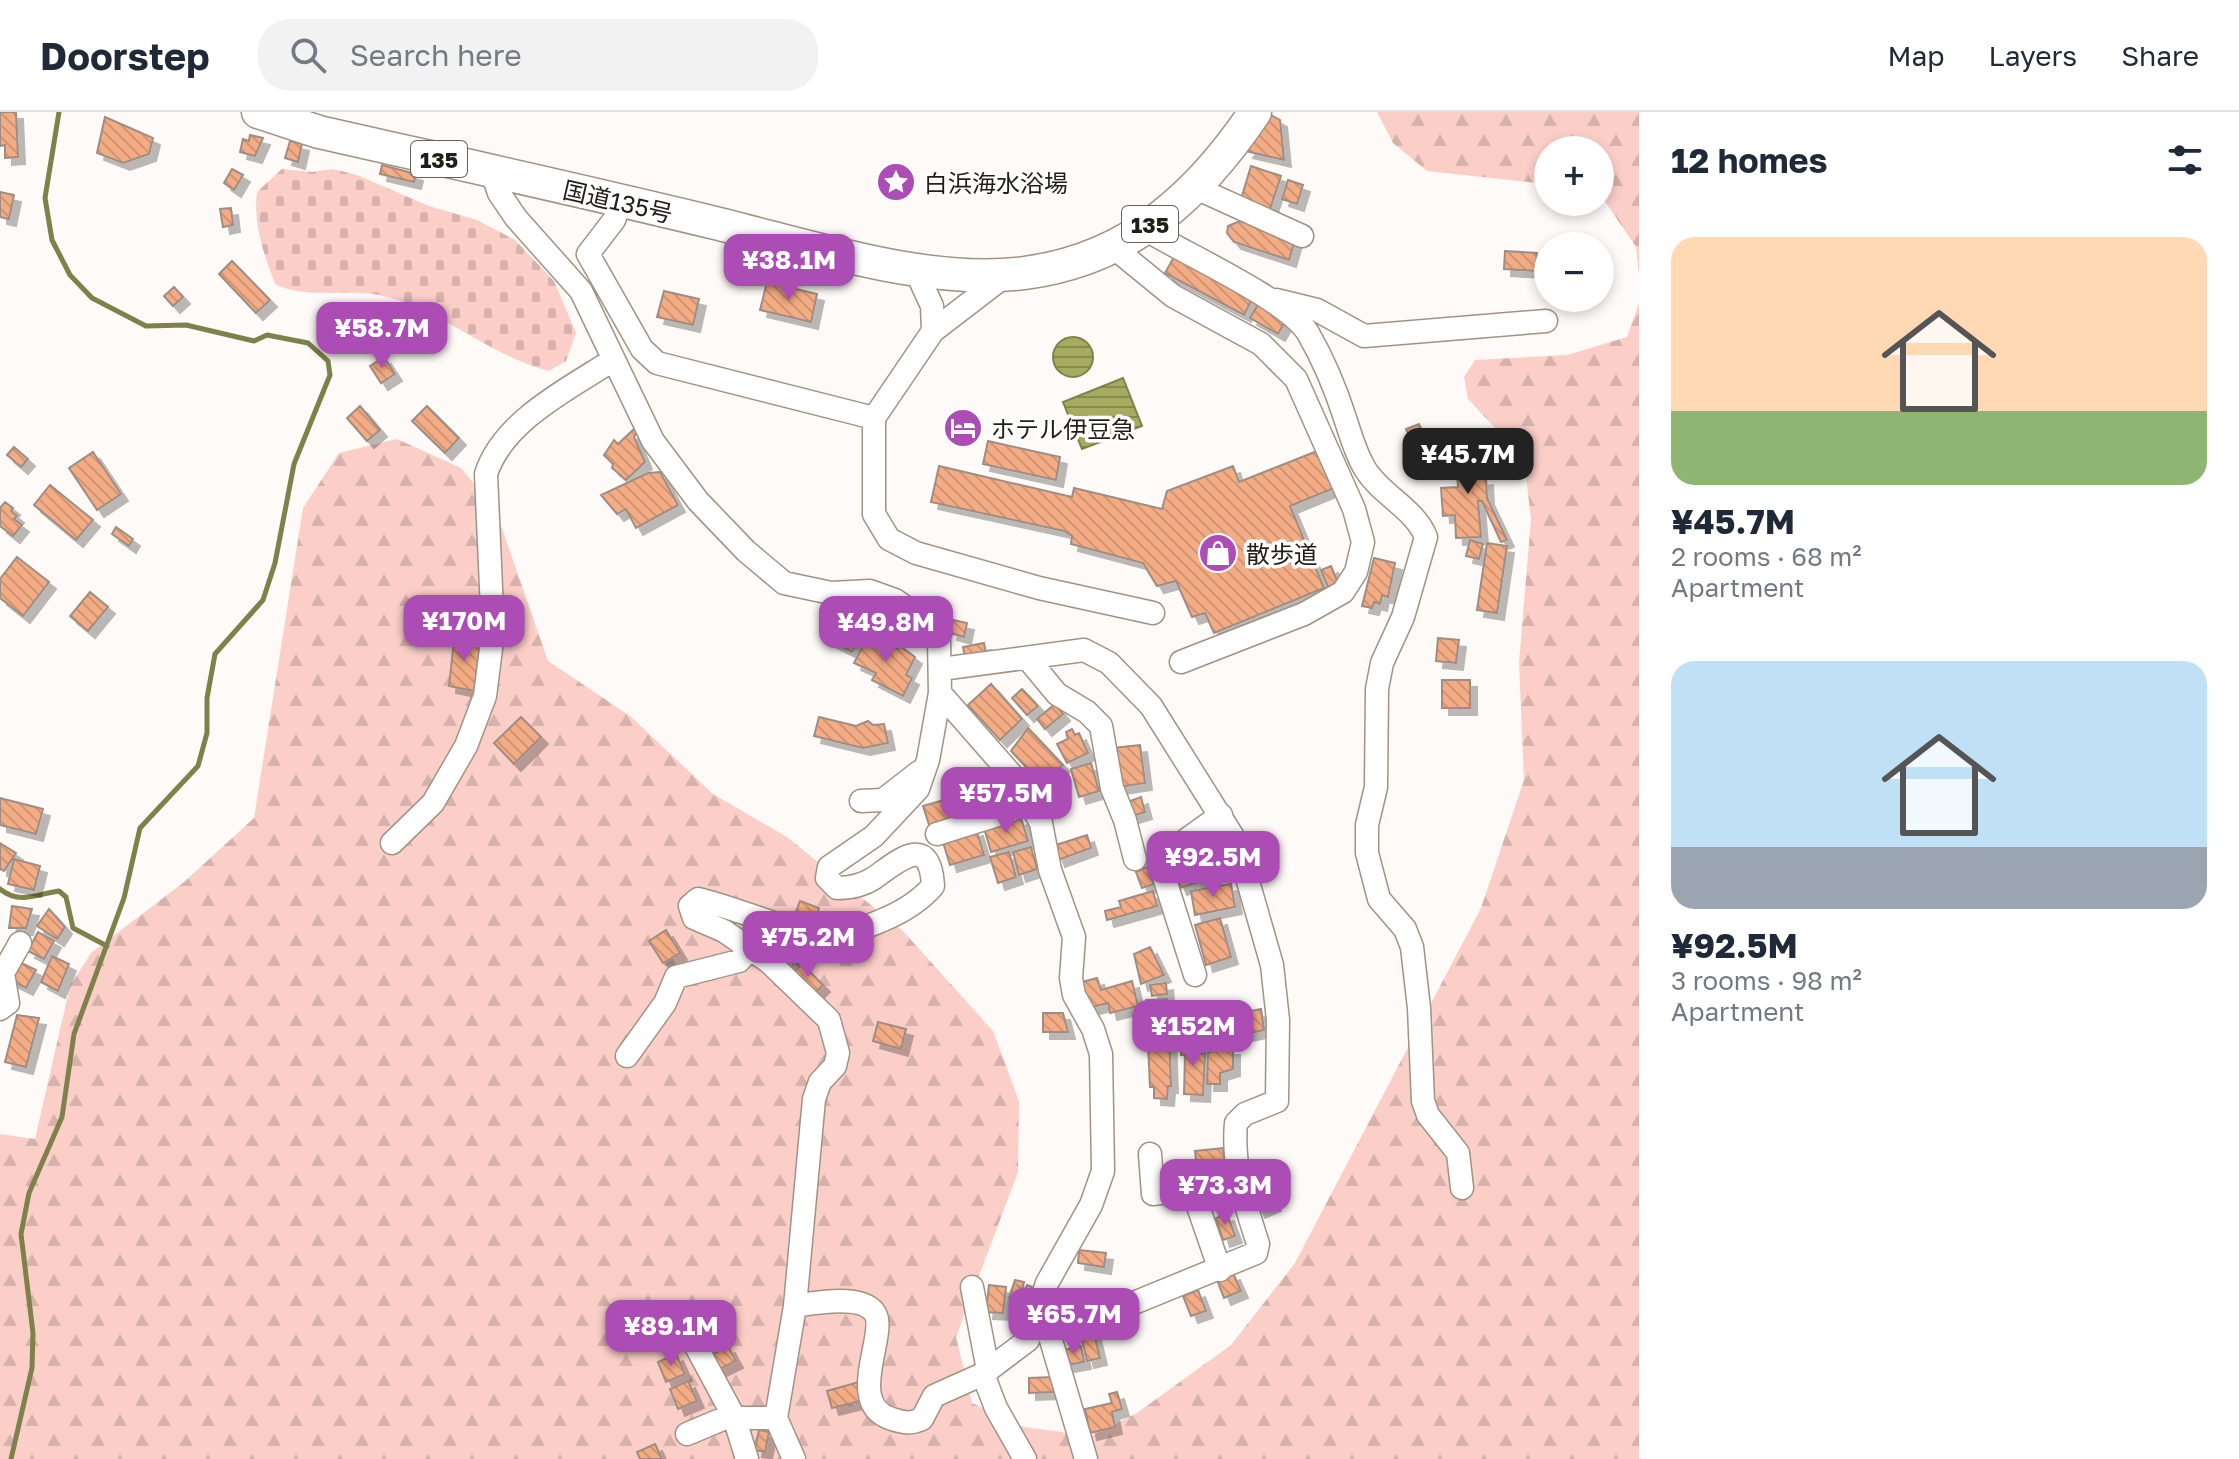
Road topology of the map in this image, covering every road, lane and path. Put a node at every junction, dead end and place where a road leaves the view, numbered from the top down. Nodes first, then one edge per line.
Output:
1 (258, 112) edge
2 (1255, 112) edge
3 (492, 172) junction
4 (1196, 188) junction
5 (621, 201) junction
6 (1143, 228) junction
7 (1302, 236) dead end
8 (1113, 247) junction
9 (915, 269) junction
10 (1006, 275) junction
11 (1264, 299) junction
12 (1546, 321) dead end
13 (933, 331) junction
14 (613, 360) junction
15 (874, 418) junction
16 (1153, 613) dead end
17 (1028, 659) junction
18 (1181, 662) dead end
19 (941, 669) junction
20 (940, 693) junction
21 (926, 767) junction
22 (1008, 771) junction
23 (861, 801) dead end
24 (1221, 815) junction
25 (937, 834) dead end
26 (392, 843) dead end
27 (1135, 859) dead end
28 (20, 943) dead end
29 (750, 949) junction
30 (1195, 975) dead end
31 (0, 1009) edge
32 (627, 1056) dead end
33 (1150, 1154) dead end
34 (1462, 1188) dead end
35 (1220, 1270) junction
36 (972, 1287) dead end
37 (795, 1306) junction
38 (1041, 1306) junction
39 (1107, 1314) dead end
40 (684, 1324) dead end
41 (986, 1372) junction
42 (734, 1417) junction
43 (776, 1418) junction
44 (687, 1434) dead end
45 (747, 1459) edge
46 (794, 1459) edge
47 (1025, 1459) edge
48 (1086, 1459) edge

1 - 3 highway, 国道135号 / 135
2 - 4 highway, 国道135号 / 135
3 - 5 highway, 国道135号 / 135
3 - 14 street
4 - 6 highway, 国道135号 / 135
4 - 7 street
5 - 9 highway, 国道135号 / 135
5 - 15 street
6 - 8 highway, 国道135号 / 135
6 - 11 street
8 - 10 highway, 国道135号 / 135
8 - 18 street
9 - 10 highway, 国道135号 / 135
9 - 13 street
10 - 13 street
11 - 12 street
11 - 34 street
13 - 15 street
14 - 19 street
14 - 26 street
15 - 16 street
17 - 19 street
17 - 24 street
17 - 27 street
19 - 20 street
20 - 21 street
20 - 22 street
21 - 23 street
21 - 29 street
22 - 25 street
22 - 38 street
24 - 30 street
24 - 35 street
28 - 31 street
29 - 32 street
29 - 37 street
33 - 35 street
35 - 39 street
36 - 41 street
37 - 41 street
37 - 43 street
38 - 41 street
38 - 48 street
40 - 42 street
41 - 47 street
42 - 43 street
42 - 44 street
42 - 45 street
43 - 46 street

